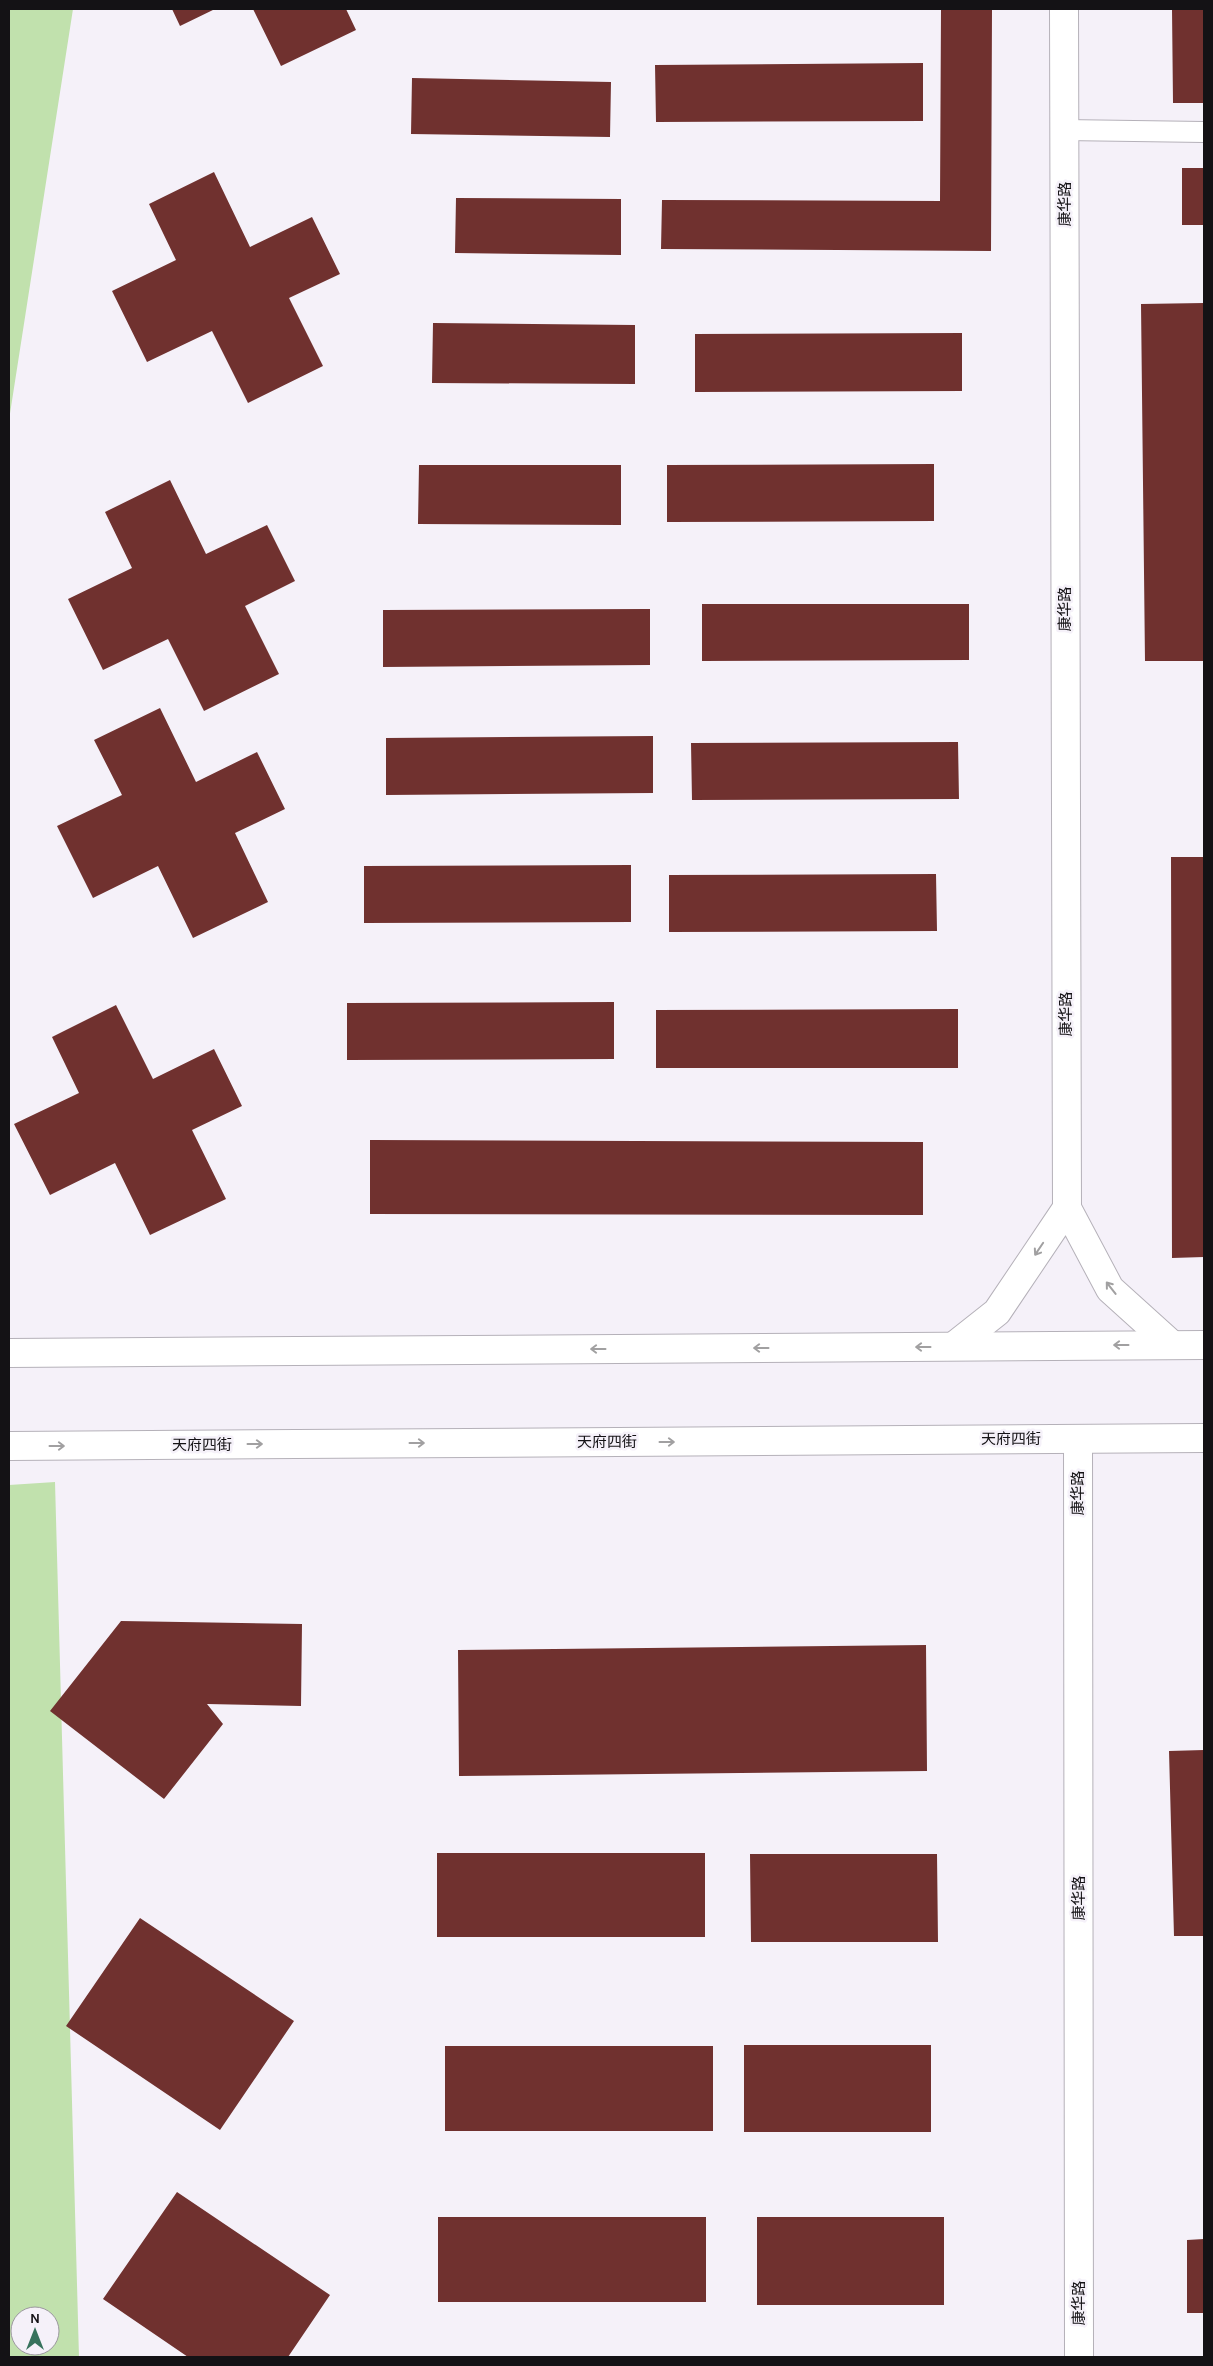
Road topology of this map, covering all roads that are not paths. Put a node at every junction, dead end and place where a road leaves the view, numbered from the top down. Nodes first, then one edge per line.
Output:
1 (1064, 9) edge
2 (1064, 130) junction
3 (1204, 132) edge
4 (1067, 1208) junction
5 (1172, 1345) junction
6 (1204, 1345) edge
7 (954, 1346) junction
8 (9, 1353) edge
9 (1204, 1438) edge
10 (1078, 1439) junction
11 (9, 1446) edge
12 (1079, 2357) edge

1 - 2 street, 康华路
2 - 3 lane
2 - 4 street, 康华路
5 -> 4 street
4 -> 7 street
5 - 6 street
5 -> 7 street
7 -> 8 street
9 - 10 street, 天府四街
11 -> 10 street, 天府四街
10 - 12 street, 康华路

